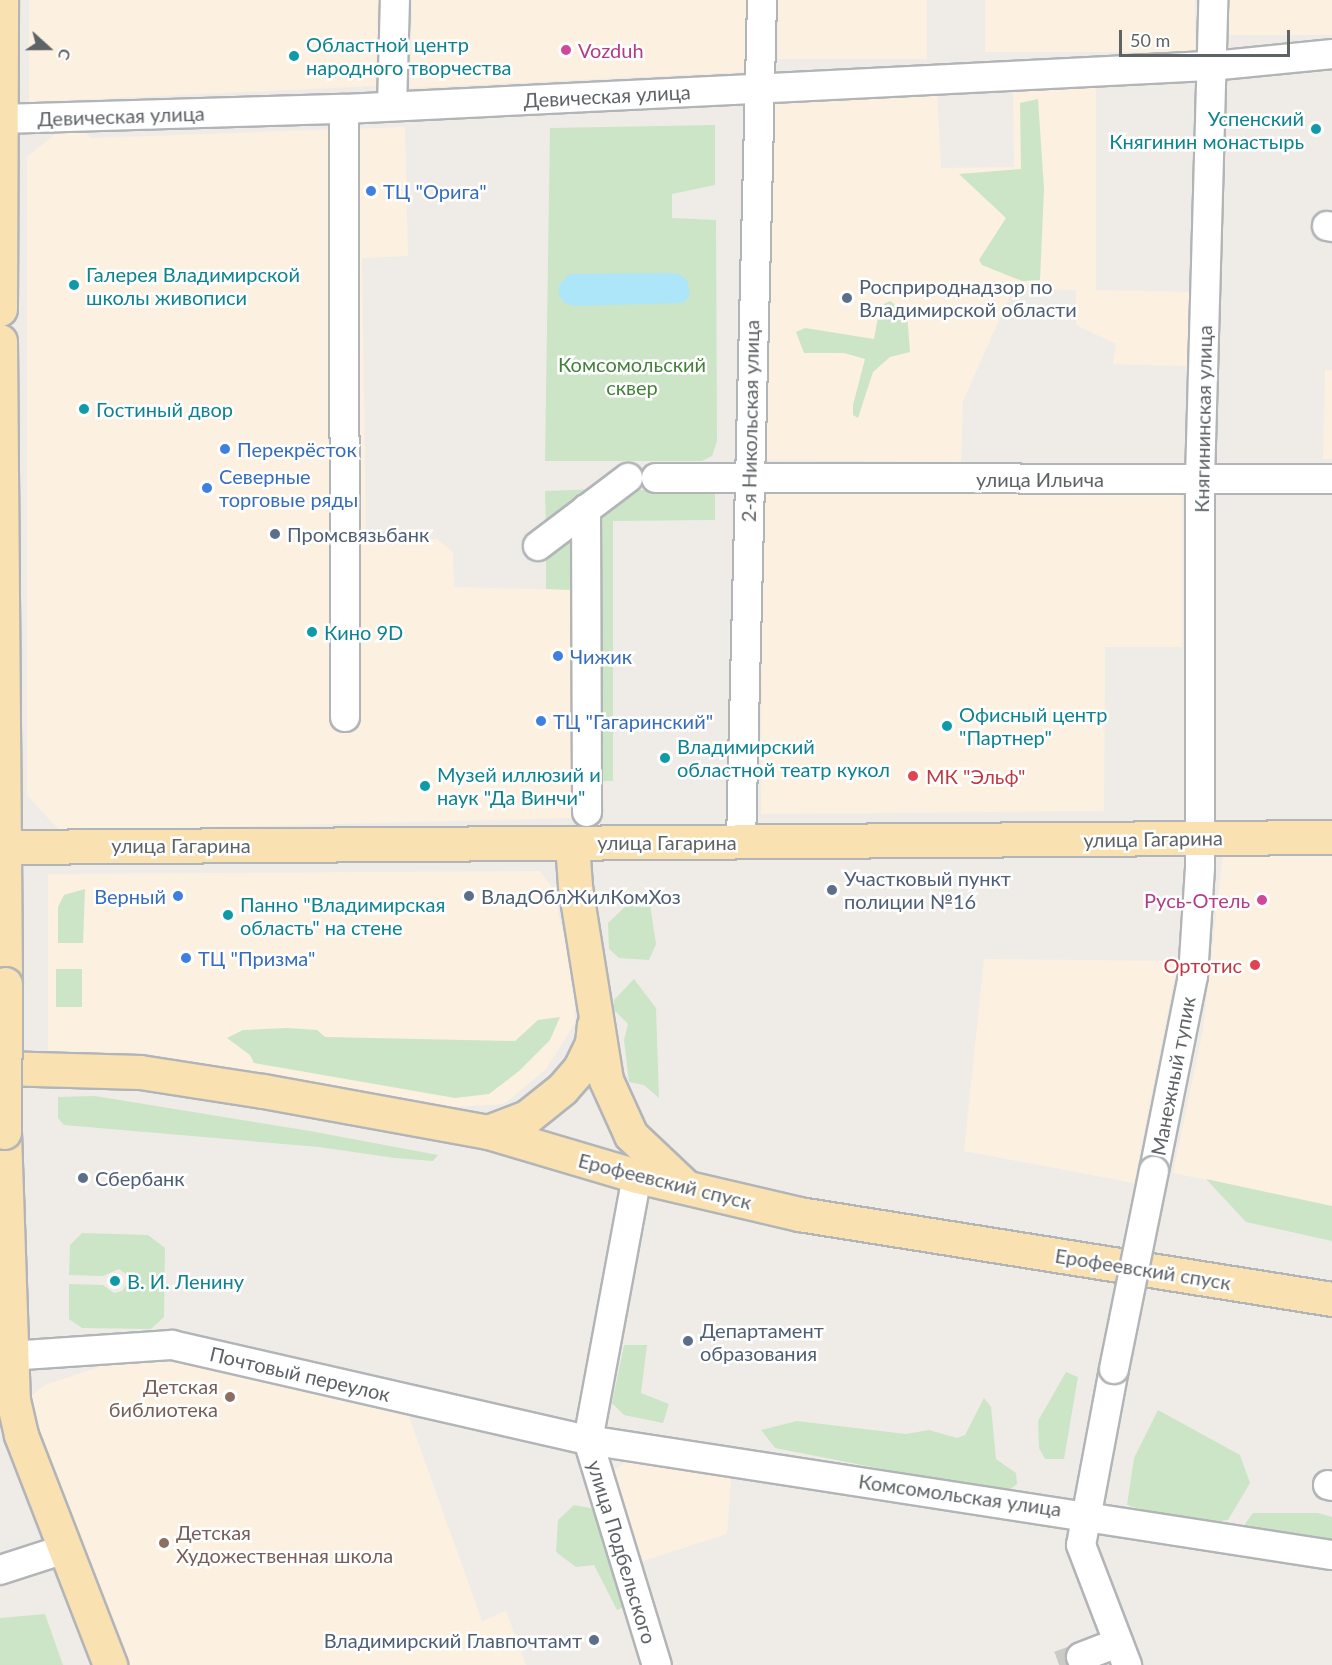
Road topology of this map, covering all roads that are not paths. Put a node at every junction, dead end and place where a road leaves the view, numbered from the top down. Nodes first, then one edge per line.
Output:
1 (1, 0) edge
2 (395, 0) edge
3 (762, 0) edge
4 (1213, 0) edge
5 (1332, 54) edge
6 (1212, 66) junction
7 (760, 88) junction
8 (392, 106) junction
9 (344, 109) junction
10 (2, 118) junction
11 (1, 175) edge
12 (0, 309) edge
13 (0, 341) edge
14 (628, 478) dead end
15 (656, 478) dead end
16 (748, 478) junction
17 (1200, 479) junction
18 (1332, 479) edge
19 (586, 508) junction
20 (538, 546) dead end
21 (345, 717) dead end
22 (587, 812) dead end
23 (1332, 837) edge
24 (1201, 838) junction
25 (741, 842) junction
26 (572, 843) junction
27 (3, 847) junction
28 (595, 1020) junction
29 (0, 1068) edge
30 (488, 1132) junction
31 (637, 1176) junction
32 (689, 1189) junction
33 (1332, 1299) edge
34 (9, 1356) junction
35 (588, 1440) junction
36 (1086, 1514) junction
37 (65, 1549) junction
38 (1332, 1555) edge
39 (0, 1570) edge
40 (1123, 1654) edge
41 (1081, 1657) tunnel mouth
42 (110, 1665) edge
43 (657, 1665) edge

1 - 10 main road
2 - 8 street
3 - 7 street, 2-я Никольская улица
4 - 6 street, Княгининская улица
5 - 6 street, Девическая улица
6 - 7 street, Девическая улица
6 - 17 street, Княгининская улица
7 - 8 street, Девическая улица
7 - 16 street, 2-я Никольская улица
8 - 9 street, Девическая улица
9 - 10 street, Девическая улица
9 - 21 street
10 - 11 main road
11 - 12 main road
13 - 27 main road
14 - 19 street
15 - 16 street, улица Ильича
16 - 17 street, улица Ильича
16 - 25 street, 2-я Никольская улица
17 - 18 street, улица Ильича
17 - 24 street, Княгининская улица
19 - 20 street
19 - 22 street
23 - 24 main road, улица Гагарина
24 - 25 main road, улица Гагарина
24 - 36 street, Манежный тупик, bridge
25 - 26 main road, улица Гагарина
26 - 27 main road, улица Гагарина
26 - 28 main road
27 - 34 main road, bridge
28 - 30 main road
28 - 32 main road
29 - 30 main road, Ерофеевский спуск
30 - 31 main road, Ерофеевский спуск
31 - 32 main road, Ерофеевский спуск
31 - 35 street
32 - 33 main road, Ерофеевский спуск
34 - 35 street, Почтовый переулок
34 - 37 main road
35 - 36 street, Комсомольская улица
35 - 43 street, улица Подбельского
36 - 38 street, Комсомольская улица
36 - 40 street, Манежный тупик
37 - 39 street
37 - 42 main road
40 - 41 street

